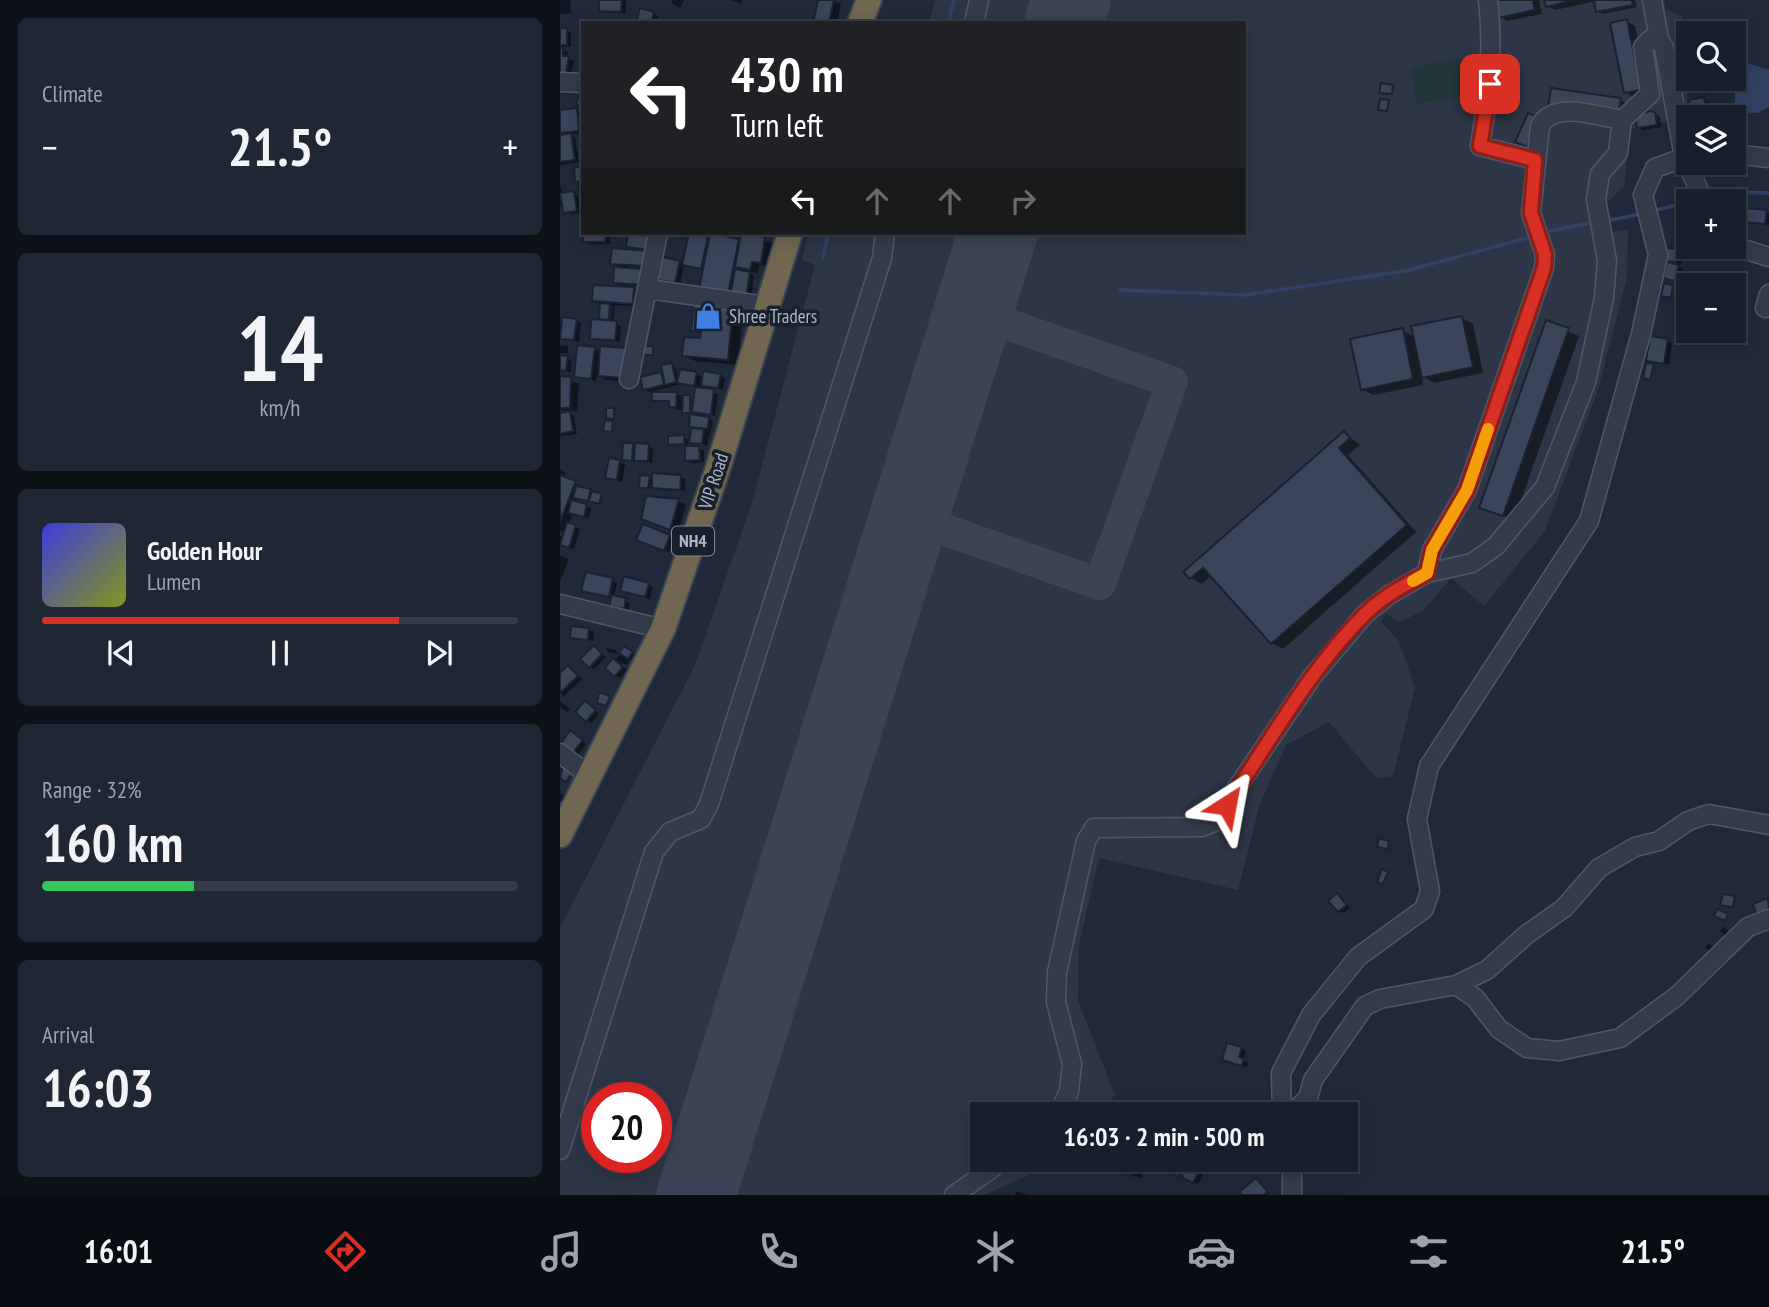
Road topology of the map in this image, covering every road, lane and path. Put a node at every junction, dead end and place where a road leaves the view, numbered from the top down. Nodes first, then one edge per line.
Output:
1 (869, 0) edge
2 (979, 0) edge
3 (1488, 0) edge
4 (1652, 0) edge
5 (861, 21) edge
6 (974, 21) edge
7 (1659, 39) junction
8 (560, 82) edge
9 (581, 83) edge
10 (1676, 107) edge
11 (1622, 120) junction
12 (1746, 155) edge
13 (1769, 158) edge
14 (1535, 160) junction
15 (1676, 161) edge
16 (658, 235) edge
17 (789, 235) edge
18 (885, 235) edge
19 (1746, 250) edge
20 (1769, 257) edge
21 (648, 289) junction
22 (767, 306) junction
23 (629, 379) dead end
24 (1427, 573) junction
25 (560, 604) edge
26 (663, 629) junction
27 (560, 753) edge
28 (589, 776) junction
29 (1769, 825) edge
30 (560, 835) edge
31 (1769, 919) edge
32 (1456, 985) junction
33 (1064, 1102) edge
34 (1282, 1102) edge
35 (1304, 1102) edge
36 (560, 1150) edge
37 (987, 1172) edge
38 (1292, 1172) edge
39 (954, 1195) edge
40 (1292, 1195) edge

1 - 5 highway
2 - 6 street
3 - 14 street
4 - 7 street
7 - 10 street
7 - 11 street
8 - 9 street
11 - 14 street
11 - 24 street
12 - 13 street
14 - 24 street
15 - 34 street
16 - 21 street
17 - 22 highway, VIP Road / NH4
18 - 36 street
19 - 20 street
21 - 22 street
21 - 23 street
22 - 26 highway, VIP Road / NH4
24 - 33 street
25 - 26 street
26 - 28 highway, VIP Road / NH4
27 - 28 street
28 - 30 highway, VIP Road / NH4
29 - 32 street
31 - 32 street
32 - 35 street
37 - 39 street
38 - 40 street

